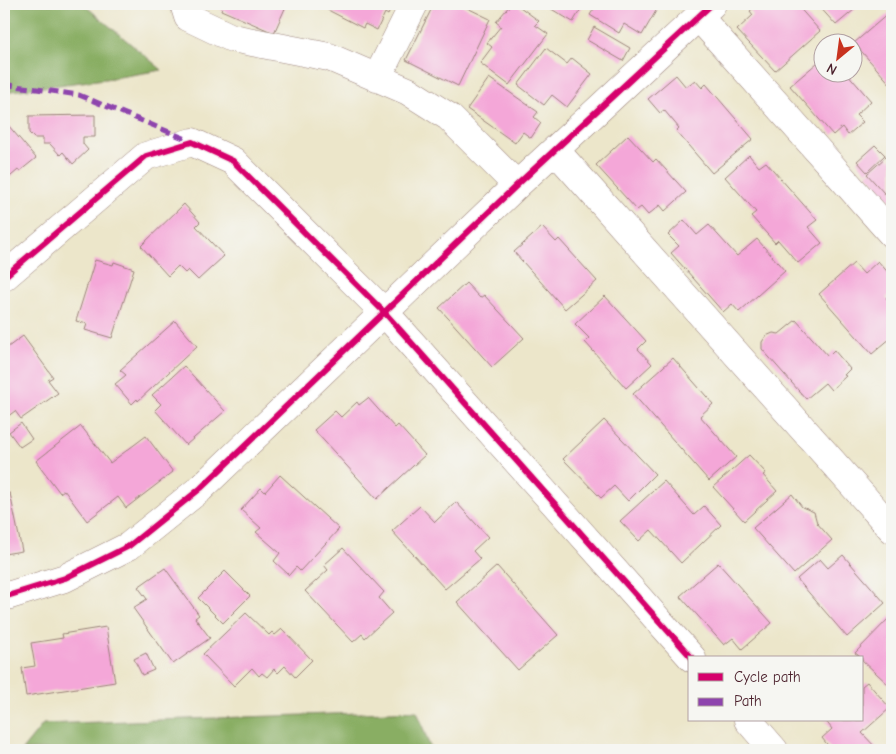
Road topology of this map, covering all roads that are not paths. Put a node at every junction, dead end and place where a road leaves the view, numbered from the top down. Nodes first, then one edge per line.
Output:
1 (184, 4) edge
2 (414, 4) edge
3 (705, 10) edge
4 (378, 78) junction
5 (556, 150) junction
6 (518, 185) junction
7 (892, 234) edge
8 (4, 277) edge
9 (385, 313) junction
10 (892, 529) edge
11 (4, 598) edge
12 (690, 656) edge
13 (750, 722) edge
14 (774, 750) edge

1 - 4 street
2 - 4 street
3 - 5 street
3 - 7 street
4 - 6 street
5 - 6 street
5 - 10 street
6 - 9 street
8 - 9 street
9 - 11 street
9 - 12 street
13 - 14 street

